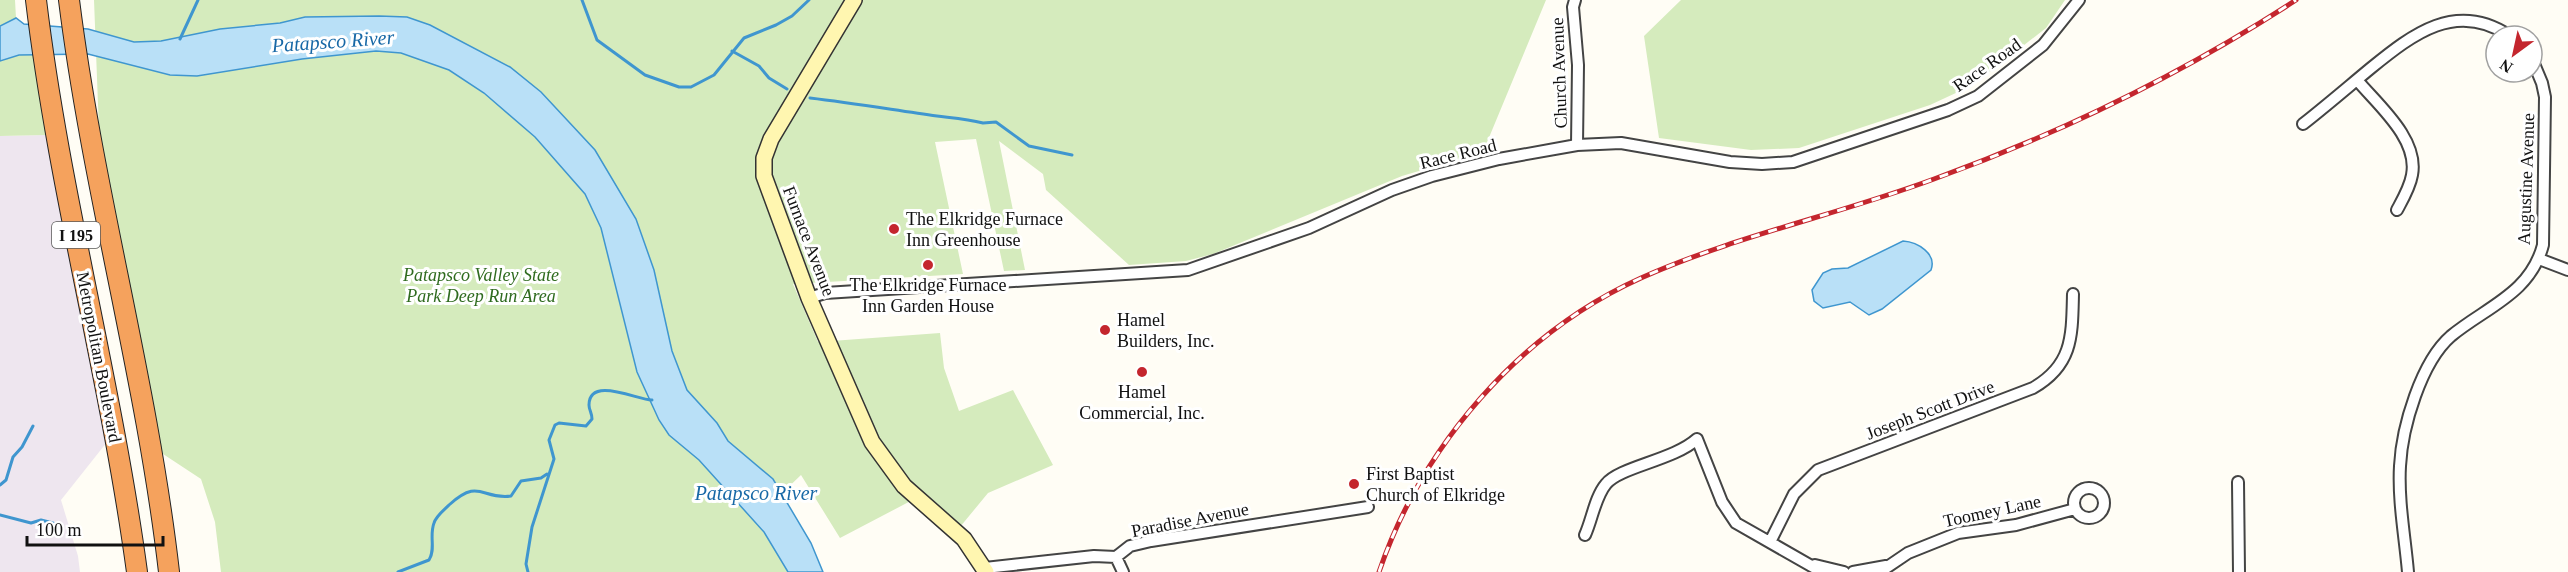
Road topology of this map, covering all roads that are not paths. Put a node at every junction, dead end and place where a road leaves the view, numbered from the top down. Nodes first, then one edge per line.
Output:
1 (36, 0) edge
2 (69, 0) edge
3 (854, 0) edge
4 (1575, 0) edge
5 (2079, 0) edge
6 (2489, 24) edge
7 (2357, 80) junction
8 (2542, 84) edge
9 (2303, 124) dead end
10 (1577, 145) junction
11 (2397, 210) dead end
12 (2539, 259) junction
13 (2568, 270) edge
14 (2073, 294) dead end
15 (809, 298) junction
16 (2238, 482) dead end
17 (1368, 507) dead end
18 (2075, 509) dead end
19 (1585, 535) dead end
20 (1770, 542) junction
21 (1116, 557) junction
22 (1818, 569) edge
23 (1883, 569) edge
24 (986, 570) edge
25 (136, 572) edge
26 (169, 572) edge
27 (1124, 572) edge
28 (1844, 572) edge
29 (1852, 572) edge
30 (2239, 572) edge
31 (2408, 572) edge

1 - 25 highway, Metropolitan Boulevard / I 195
2 - 26 highway, Metropolitan Boulevard / I 195
3 - 15 street, Furnace Avenue
4 - 10 street, Church Avenue
5 - 10 street, Race Road
6 - 7 street
7 - 9 street
7 - 11 street
8 - 12 street, Augustine Avenue
10 - 15 street, Race Road
12 - 13 street
12 - 31 street, Augustine Avenue
14 - 20 street, Joseph Scott Drive
15 - 24 street, Furnace Avenue
16 - 30 street
17 - 21 street, Paradise Avenue
18 - 23 street, Toomey Lane
19 - 20 street
20 - 22 street
21 - 24 street, Paradise Avenue
21 - 27 street
22 - 28 street
23 - 29 street, Toomey Lane

